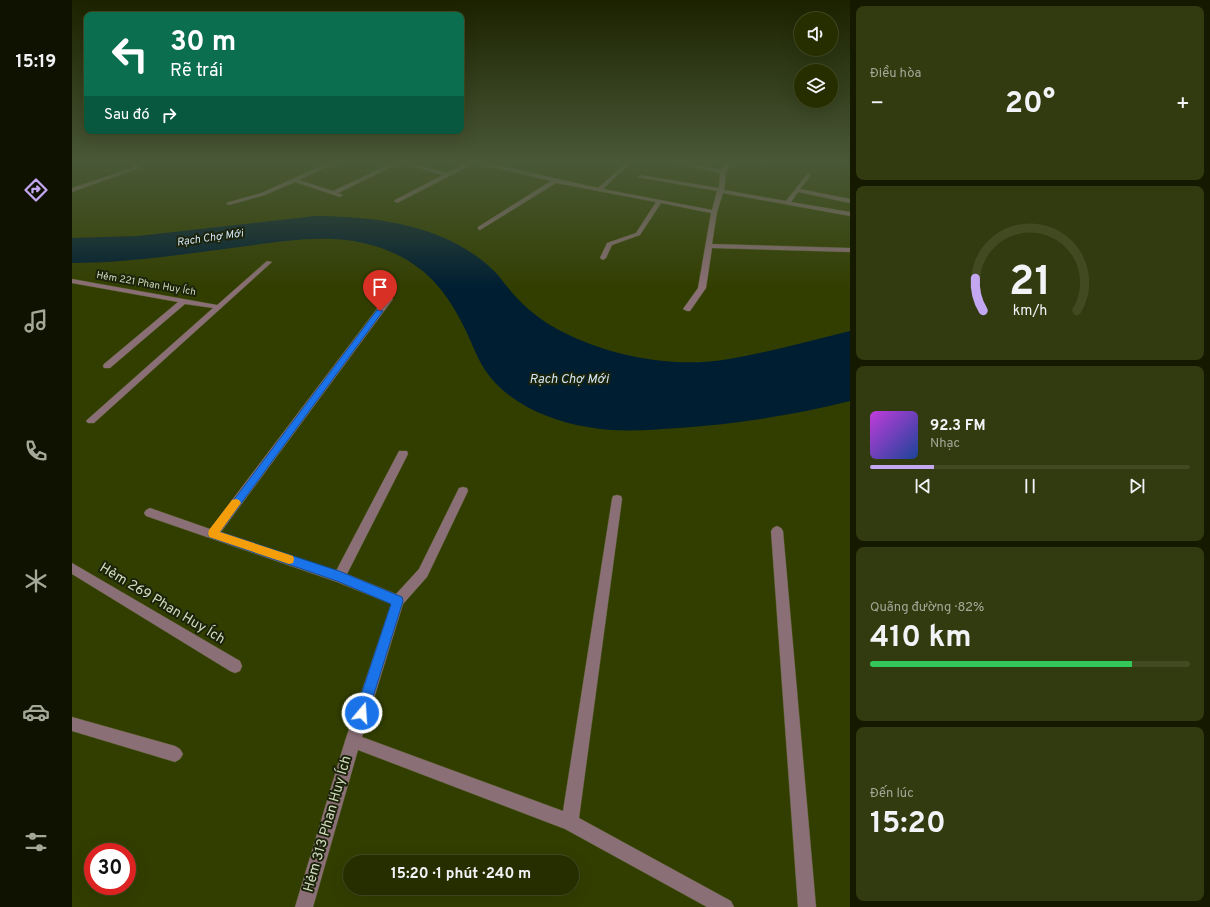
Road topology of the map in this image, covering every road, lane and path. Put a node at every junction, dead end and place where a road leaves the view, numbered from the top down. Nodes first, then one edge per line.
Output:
1 (518, 204) edge
2 (657, 204) edge
3 (672, 204) edge
4 (717, 204) edge
5 (795, 204) edge
6 (714, 212) junction
7 (850, 214) edge
8 (480, 228) dead end
9 (709, 246) junction
10 (850, 250) edge
11 (603, 258) dead end
12 (269, 262) dead end
13 (72, 281) edge
14 (389, 299) dead end
15 (184, 301) junction
16 (217, 307) junction
17 (687, 309) dead end
18 (107, 366) dead end
19 (91, 421) dead end
20 (403, 454) dead end
21 (463, 491) dead end
22 (617, 499) dead end
23 (150, 513) dead end
24 (777, 531) dead end
25 (213, 534) junction
26 (72, 568) edge
27 (339, 576) junction
28 (398, 601) junction
29 (235, 666) dead end
30 (72, 724) edge
31 (352, 741) junction
32 (175, 754) dead end
33 (570, 822) junction
34 (304, 907) edge
35 (725, 907) edge
36 (807, 907) edge

1 - 8 street
2 - 11 street
3 - 6 street
4 - 6 street
5 - 7 street
6 - 9 street
9 - 10 street
9 - 17 street
12 - 16 street
13 - 15 street, Hẻm 221 Phan Huy Ích
14 - 25 street
15 - 16 street, Hẻm 221 Phan Huy Ích
15 - 18 street
16 - 19 street
20 - 27 street
21 - 28 street
22 - 33 street
23 - 25 street
24 - 36 street
25 - 27 street
26 - 29 street, Hẻm 269 Phan Huy Ích
27 - 28 street
28 - 31 street, Hẻm 313 Phan Huy Ích
30 - 32 street
31 - 33 street
31 - 34 street, Hẻm 313 Phan Huy Ích
33 - 35 street

